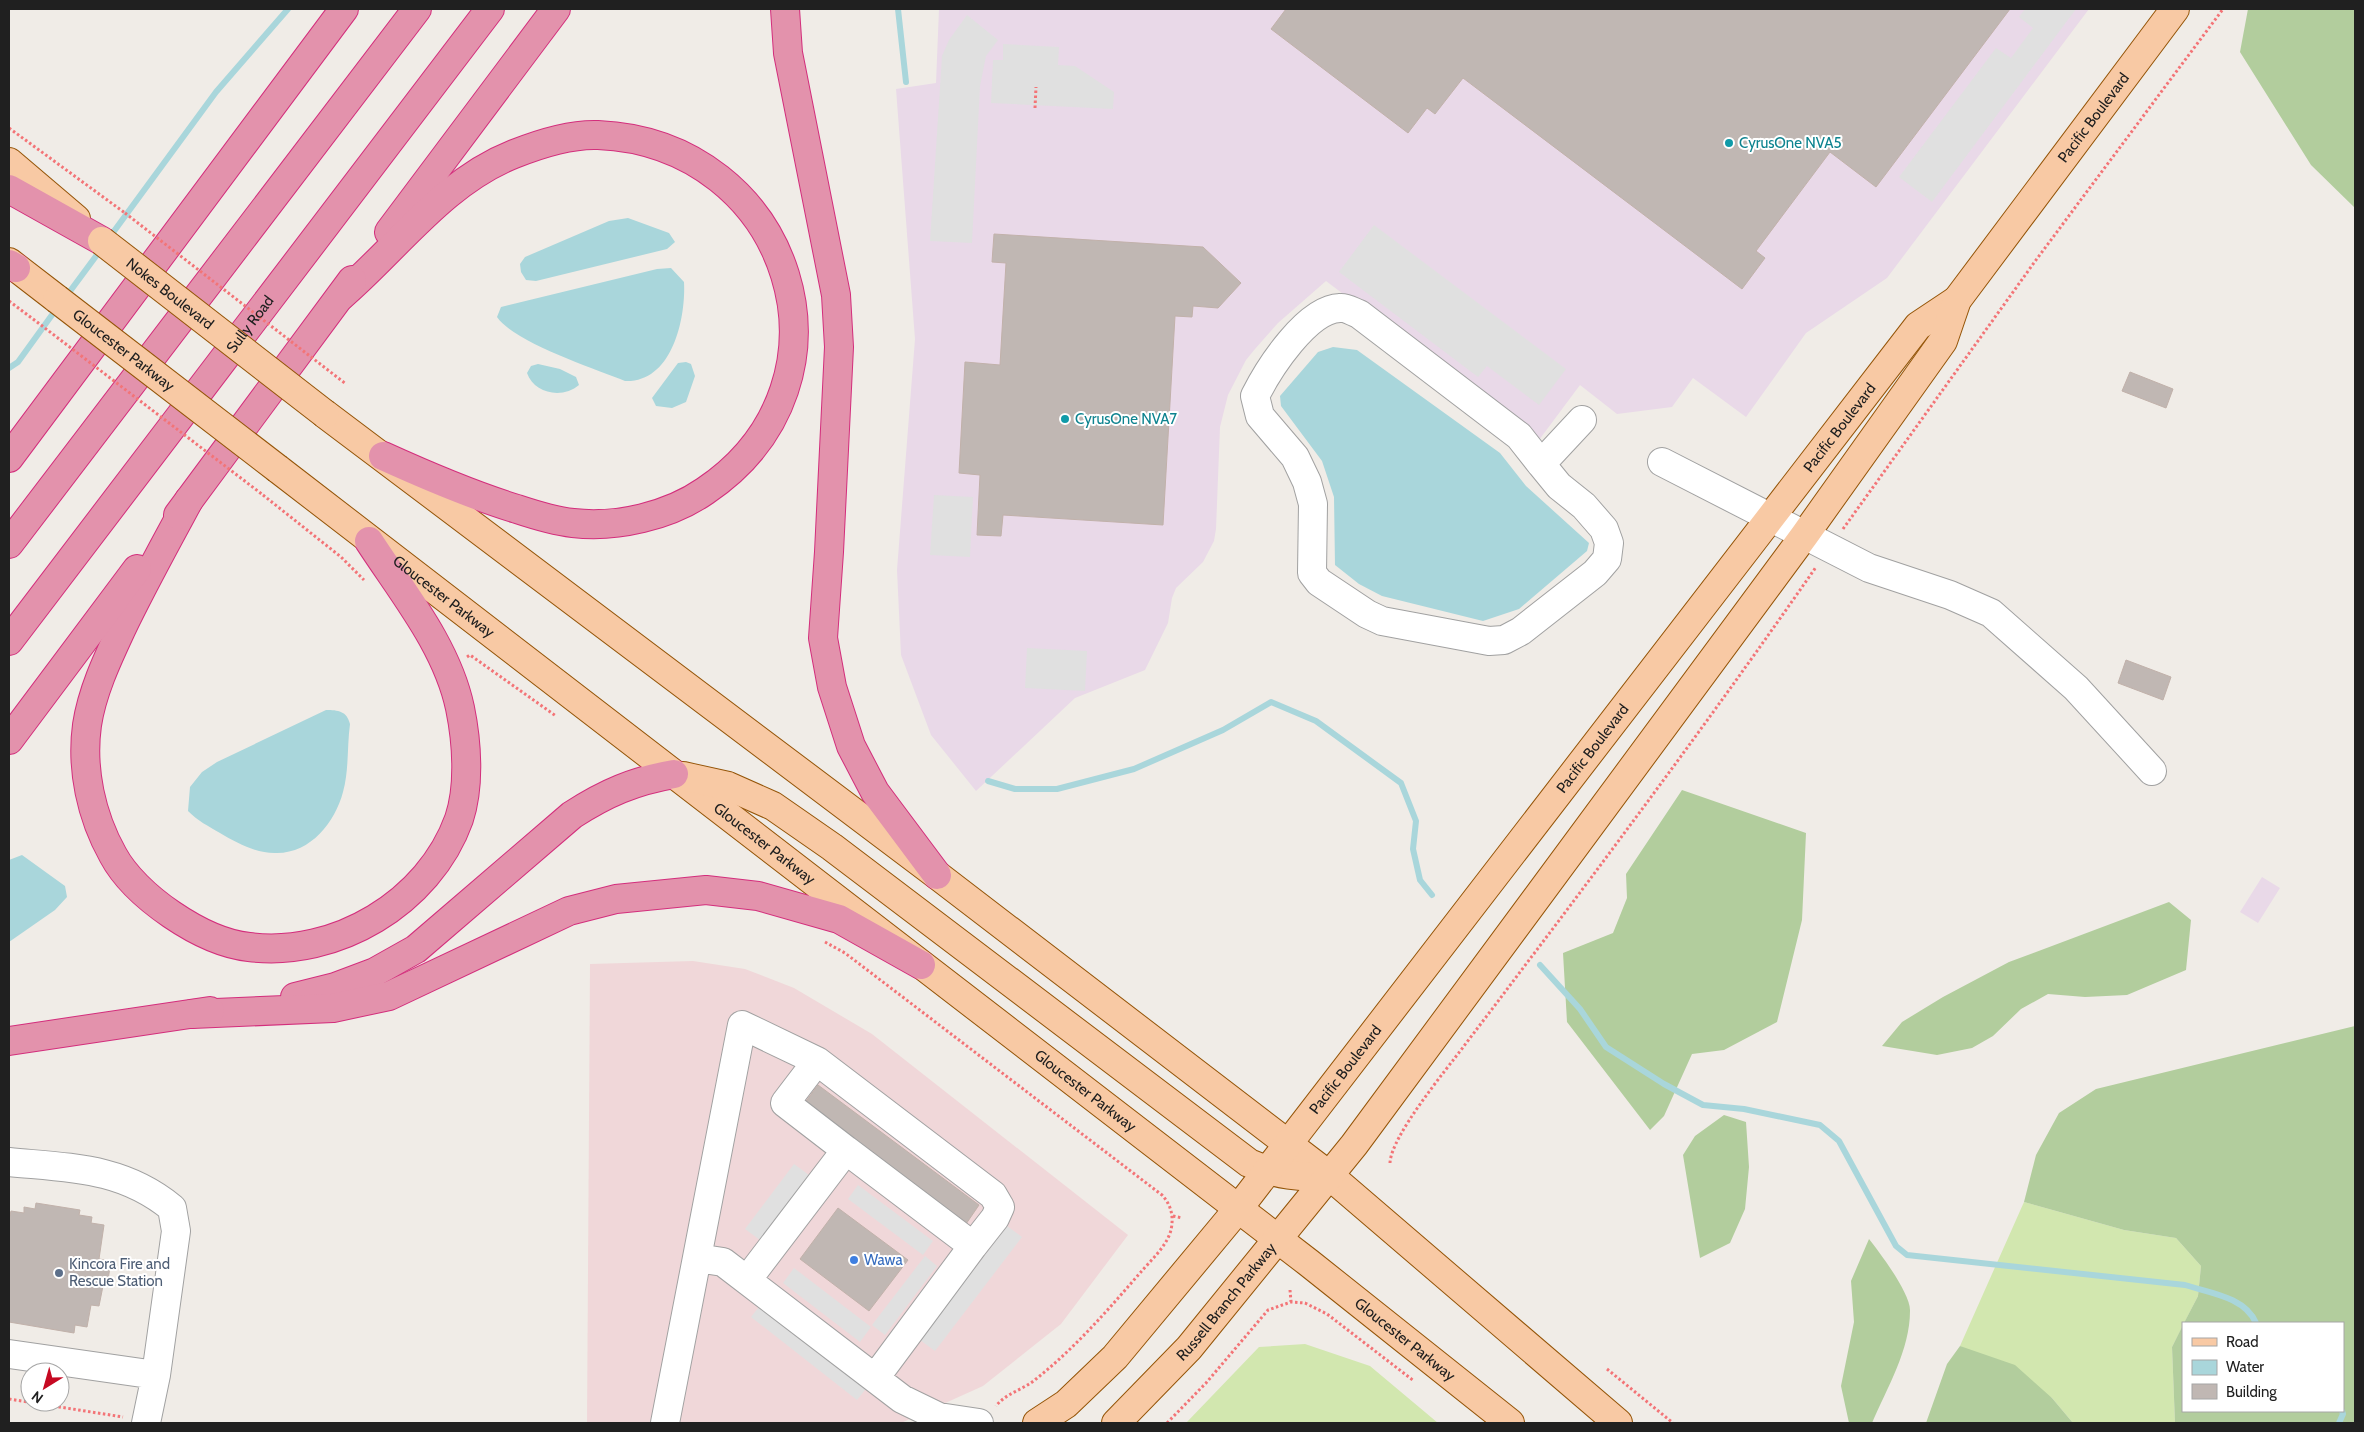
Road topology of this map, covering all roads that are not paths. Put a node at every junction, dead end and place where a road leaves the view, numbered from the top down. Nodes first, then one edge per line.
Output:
1 (344, 9) edge
2 (416, 9) edge
3 (490, 9) edge
4 (556, 9) edge
5 (784, 9) edge
6 (2175, 9) edge
7 (9, 162) edge
8 (9, 189) edge
9 (102, 241) junction
10 (11, 265) edge
11 (341, 296) junction
12 (1957, 300) junction
13 (1582, 420) dead end
14 (383, 456) junction
15 (9, 458) edge
16 (1662, 462) dead end
17 (1541, 464) junction
18 (189, 500) junction
19 (1769, 518) junction
20 (1804, 536) junction
21 (369, 541) junction
22 (9, 544) edge
23 (9, 642) edge
24 (9, 740) edge
25 (2152, 771) dead end
26 (674, 774) junction
27 (937, 875) junction
28 (921, 965) junction
29 (192, 1014) junction
30 (9, 1041) edge
31 (817, 1062) junction
32 (1288, 1145) junction
33 (846, 1150) junction
34 (9, 1162) edge
35 (1267, 1170) junction
36 (1330, 1176) junction
37 (1238, 1208) junction
38 (1278, 1241) junction
39 (974, 1246) junction
40 (696, 1258) junction
41 (747, 1280) junction
42 (9, 1354) edge
43 (156, 1375) junction
44 (875, 1378) junction
45 (987, 1415) edge
46 (146, 1422) edge
47 (665, 1423) edge
48 (1037, 1423) edge
49 (1116, 1423) edge
50 (1510, 1423) edge
51 (1618, 1423) edge

1 - 15 highway
2 - 22 highway
3 - 23 highway, Sully Road
4 - 11 highway
5 - 27 highway
6 - 12 main road, Pacific Boulevard
7 - 9 main road, Nokes Boulevard
8 - 9 highway
9 - 14 main road, Nokes Boulevard, bridge
10 - 21 main road, Gloucester Parkway, bridge
11 - 14 highway
11 - 18 highway
12 - 19 main road, Pacific Boulevard
12 - 20 main road, Pacific Boulevard
13 - 17 street
14 - 27 main road
16 - 19 street
17 - 17 street
18 - 21 highway
18 - 24 highway
19 - 20 street
19 - 32 main road, Pacific Boulevard
20 - 25 street
20 - 36 main road, Pacific Boulevard
21 - 26 main road, Gloucester Parkway
26 - 28 main road, Gloucester Parkway
26 - 29 highway
26 - 35 main road
27 - 32 main road
28 - 29 highway
28 - 37 main road, Gloucester Parkway
29 - 30 highway
31 - 33 street
31 - 39 street
31 - 40 street
32 - 35 main road, Pacific Boulevard
32 - 36 main road
33 - 39 street
33 - 41 street
34 - 43 street
35 - 36 main road
35 - 37 main road, Pacific Boulevard
36 - 38 main road, Russell Branch Parkway
36 - 51 main road
37 - 38 main road, Gloucester Parkway
37 - 48 main road
38 - 49 main road, Russell Branch Parkway
38 - 50 main road, Gloucester Parkway
39 - 44 street
40 - 41 street
40 - 47 street
41 - 44 street
42 - 43 street
43 - 46 street
44 - 45 street

